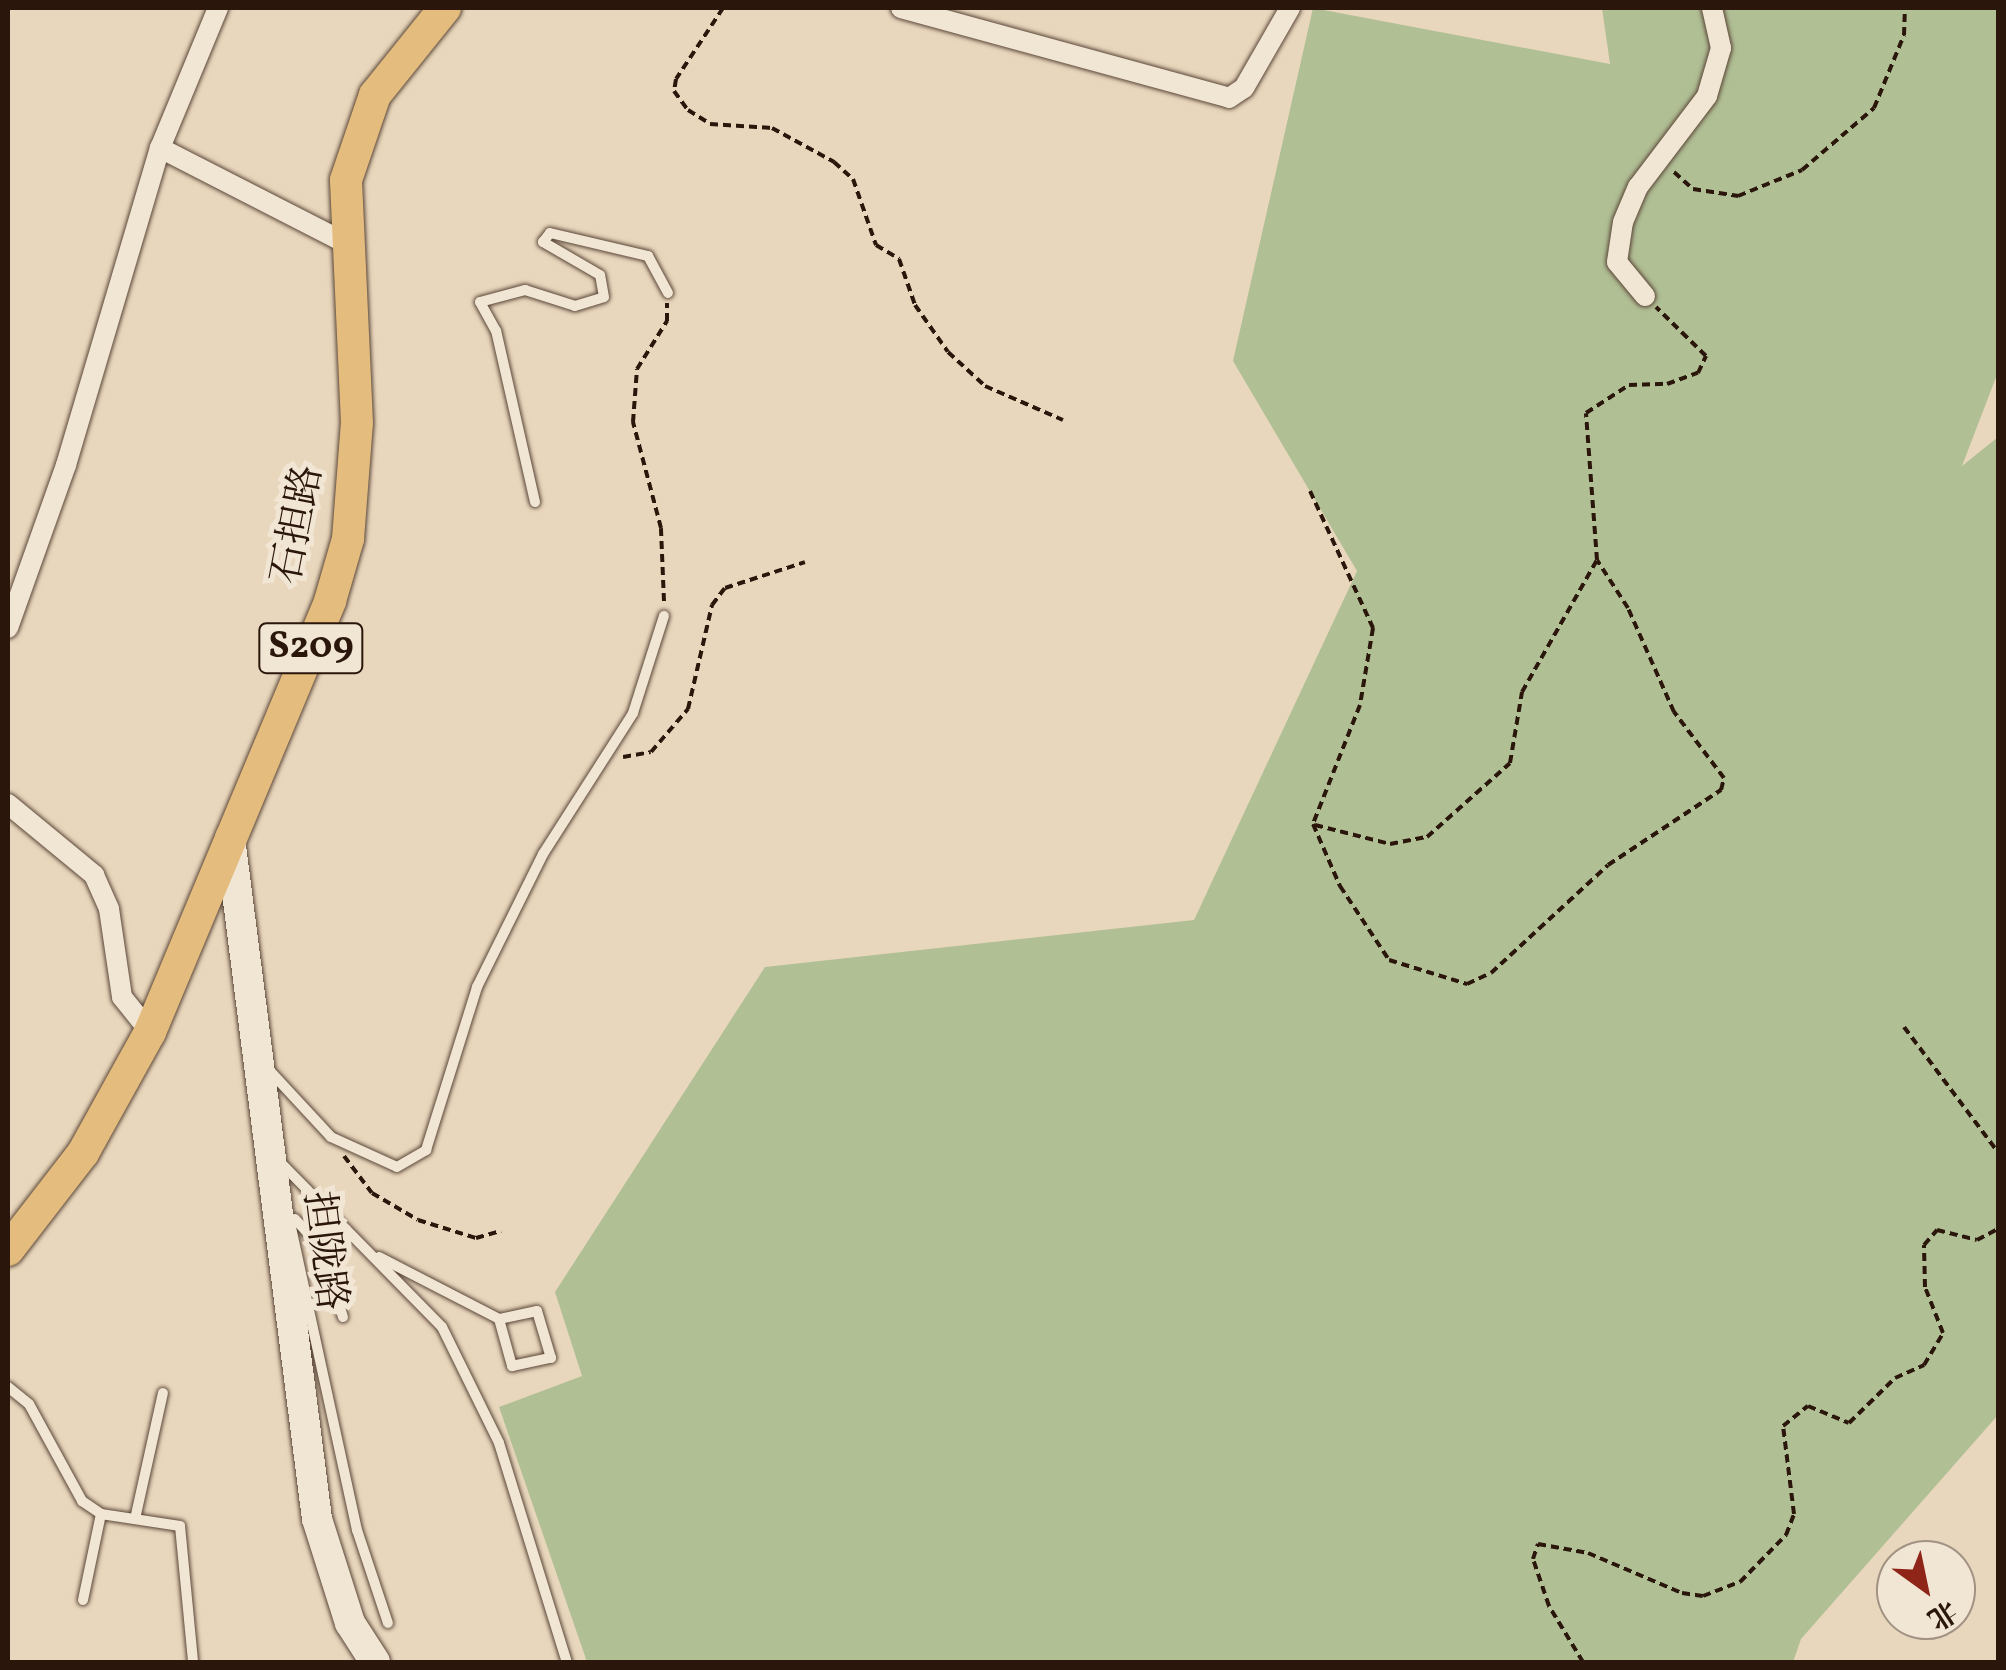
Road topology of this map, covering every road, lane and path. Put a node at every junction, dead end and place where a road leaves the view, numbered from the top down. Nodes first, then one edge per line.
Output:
1 (218, 8) edge
2 (445, 8) edge
3 (724, 8) edge
4 (901, 8) edge
5 (1290, 8) edge
6 (1712, 8) edge
7 (1905, 8) edge
8 (160, 148) junction
9 (1659, 159) junction
10 (346, 243) junction
11 (668, 292) joint
12 (1646, 296) joint
13 (1063, 420) dead end
14 (1310, 491) dead end
15 (536, 502) dead end
16 (1597, 560) junction
17 (805, 562) dead end
18 (664, 616) joint
19 (8, 628) edge
20 (598, 758) junction
21 (8, 804) edge
22 (1313, 824) junction
23 (230, 838) junction
24 (1904, 1027) dead end
25 (150, 1032) junction
26 (258, 1059) junction
27 (342, 1142) junction
28 (270, 1152) junction
29 (1998, 1152) edge
30 (285, 1208) junction
31 (1998, 1230) edge
32 (500, 1232) dead end
33 (8, 1250) edge
34 (370, 1252) junction
35 (343, 1317) dead end
36 (500, 1319) junction
37 (8, 1387) edge
38 (163, 1394) dead end
39 (101, 1514) junction
40 (135, 1520) junction
41 (83, 1600) dead end
42 (388, 1623) dead end
43 (193, 1662) edge
44 (376, 1662) edge
45 (568, 1662) edge
46 (1584, 1662) edge

1 - 8 street
2 - 10 main road, 石担路 / S209
3 - 13 path
4 - 5 street
6 - 9 street
7 - 9 path
8 - 10 street
8 - 19 street
9 - 12 street
10 - 23 main road, 石担路 / S209
11 - 15 lane
11 - 18 path
12 - 16 path
14 - 22 path
16 - 22 path
16 - 22 path
17 - 20 path
18 - 20 lane
20 - 27 lane
21 - 25 street
23 - 25 main road, 石担路 / S209
23 - 26 street, 担陇路
24 - 29 path
25 - 33 main road, 石担路 / S209
26 - 27 lane
26 - 28 street, 担陇路
27 - 32 path
28 - 30 street, 担陇路
28 - 34 lane
30 - 35 lane
30 - 42 lane
30 - 44 street, 担陇路
31 - 46 path
34 - 36 lane
34 - 45 lane
36 - 36 lane
37 - 39 lane
38 - 40 lane
39 - 40 lane
39 - 41 lane
40 - 43 lane

